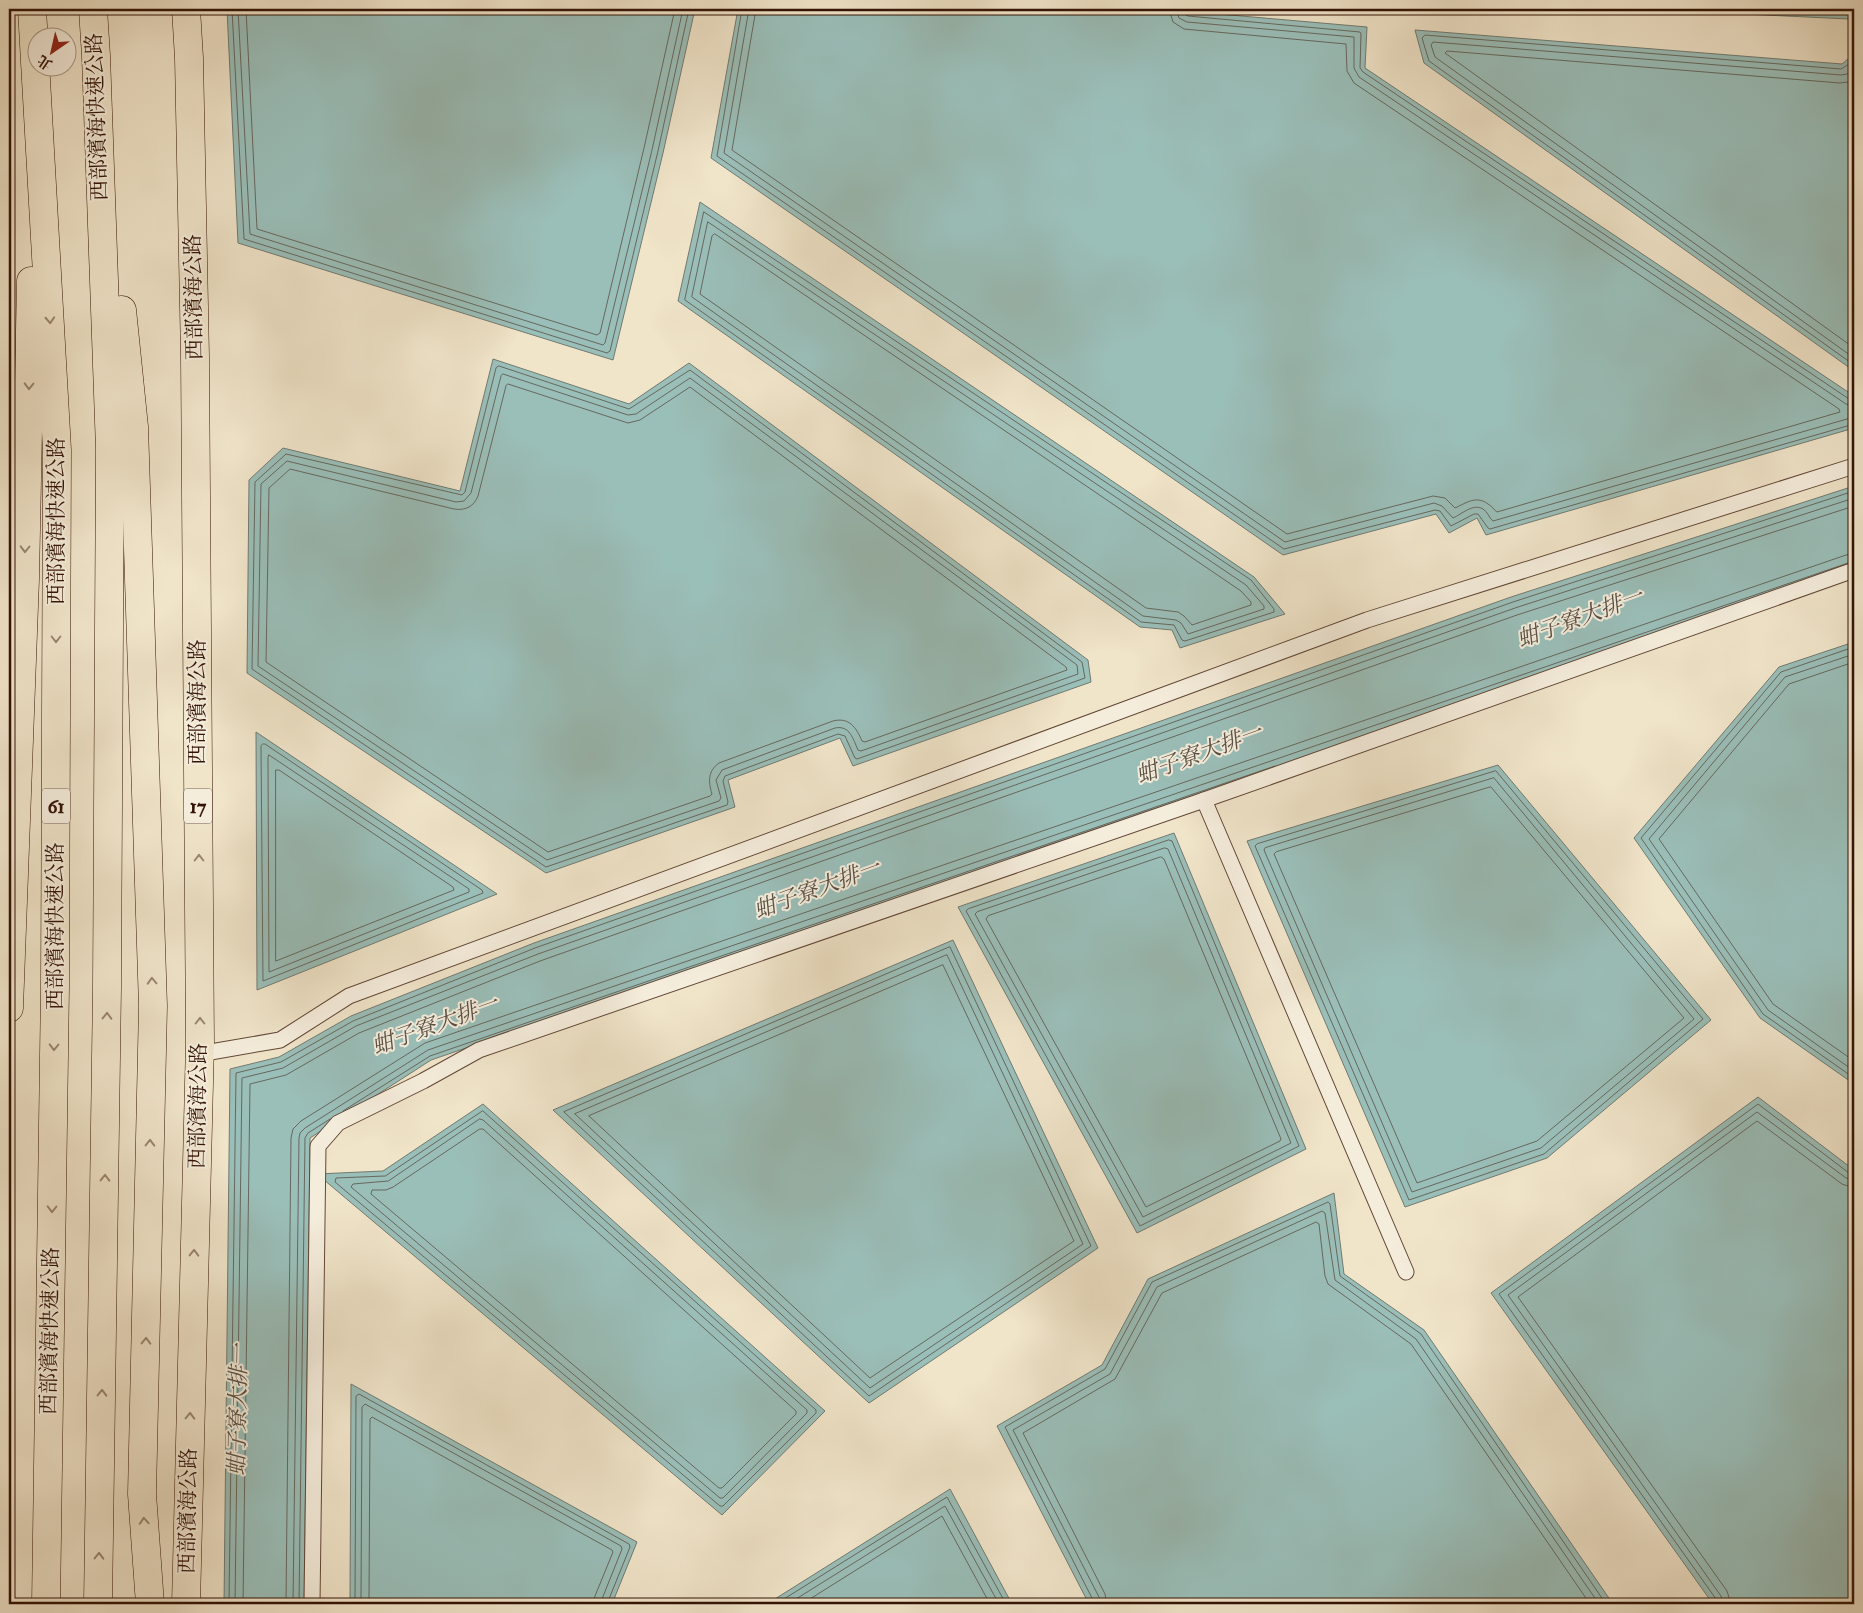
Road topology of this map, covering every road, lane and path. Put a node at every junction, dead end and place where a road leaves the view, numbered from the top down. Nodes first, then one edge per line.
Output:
1 (32, 9) edge
2 (92, 9) edge
3 (186, 9) edge
4 (33, 28) edge
5 (96, 56) junction
6 (36, 78) edge
7 (36, 78) edge
8 (1854, 466) edge
9 (1854, 570) edge
10 (1204, 800) junction
11 (9, 1008) edge
12 (199, 1054) junction
13 (1406, 1272) dead end
14 (46, 1604) edge
15 (98, 1604) edge
16 (150, 1604) edge
17 (186, 1604) edge
18 (312, 1604) edge

1 - 4 main road, 西部濱海快速公路 / 61
2 - 5 main road, 西部濱海快速公路
12 -> 3 main road, 西部濱海公路 / 17
15 -> 5 main road, 西部濱海快速公路
16 -> 5 main road
6 -> 11 main road
7 -> 14 main road, 西部濱海快速公路 / 61
8 - 12 lane
9 - 10 lane
10 - 13 lane
10 - 18 lane
17 -> 12 main road, 西部濱海公路 / 17

